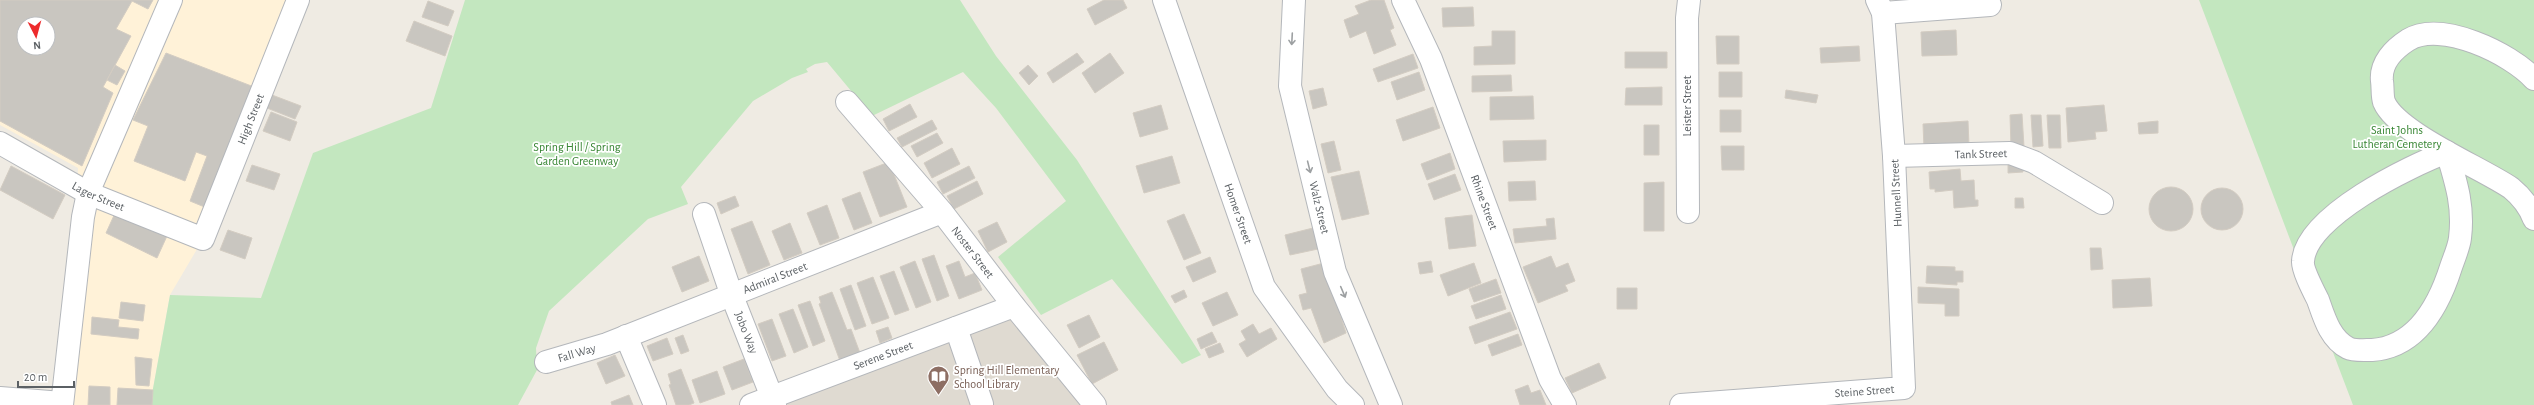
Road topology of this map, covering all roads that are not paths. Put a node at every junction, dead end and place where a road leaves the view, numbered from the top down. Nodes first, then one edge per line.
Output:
1 (171, 0) edge
2 (298, 0) edge
3 (1164, 0) edge
4 (1294, 0) edge
5 (1403, 0) edge
6 (1689, 0) edge
7 (1990, 5) dead end
8 (1880, 6) edge
9 (2534, 78) edge
10 (847, 102) dead end
11 (0, 143) edge
12 (2447, 152) junction
13 (1894, 156) junction
14 (88, 193) junction
15 (2102, 203) dead end
16 (942, 212) junction
17 (1688, 212) dead end
18 (704, 214) dead end
19 (2534, 219) edge
20 (203, 239) joint
21 (732, 296) junction
22 (1014, 306) junction
23 (956, 328) junction
24 (617, 340) junction
25 (546, 362) dead end
26 (1904, 388) joint
27 (0, 398) edge
28 (774, 401) edge
29 (62, 404) edge
30 (982, 404) dead end
31 (655, 405) edge
32 (751, 405) edge
33 (1095, 405) edge
34 (1353, 405) edge
35 (1391, 405) edge
36 (1565, 405) edge
37 (1681, 405) edge

1 - 14 street
2 - 20 street, High Street
3 - 34 street, Homer Street
4 -> 35 street, Walz Street
5 - 36 street, Rhine Street
6 - 17 street, Leister Street
7 - 8 street
8 - 13 street, Hunnell Street
9 - 12 street
10 - 16 street, Noster Street
11 - 14 street, Lager Street
12 - 12 street
12 - 19 street
13 - 15 street, Tank Street
13 - 26 street, Hunnell Street
14 - 20 street, Lager Street
14 - 29 street
16 - 21 street, Admiral Street
16 - 22 street, Noster Street
18 - 21 street, Jobo Way
21 - 24 street, Admiral Street
21 - 28 street, Jobo Way
22 - 23 street, Serene Street
22 - 33 street, Noster Street
23 - 28 street, Serene Street
23 - 30 street
24 - 25 street, Fall Way
24 - 31 street
26 - 37 street, Steine Street
27 - 29 street
28 - 32 street, Serene Street

